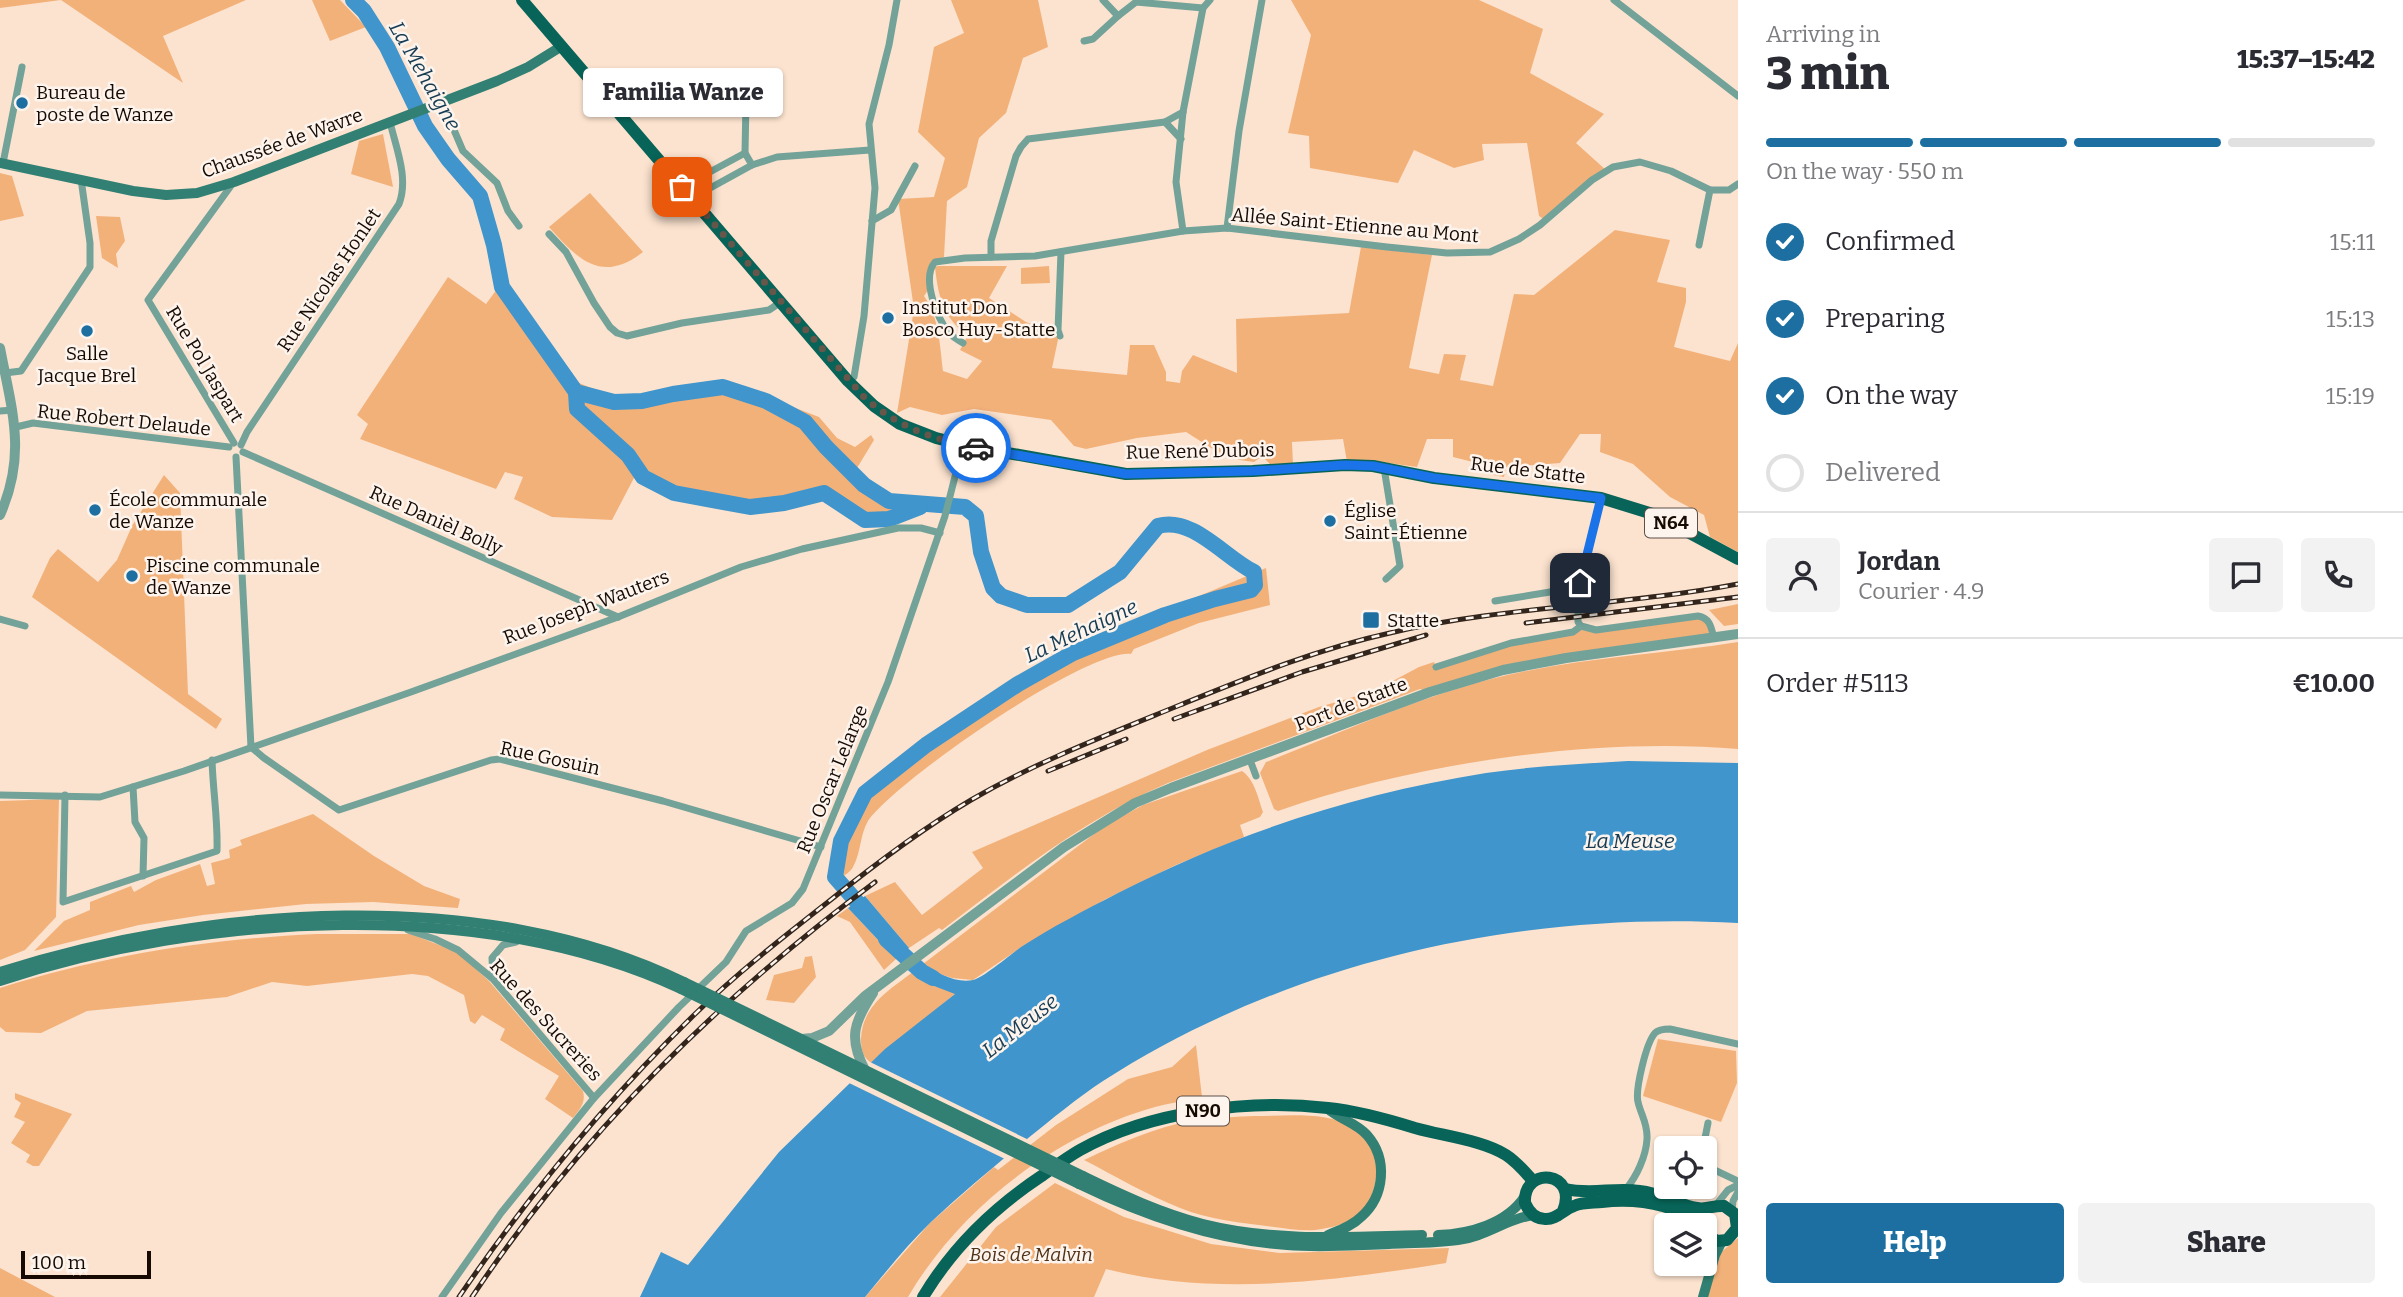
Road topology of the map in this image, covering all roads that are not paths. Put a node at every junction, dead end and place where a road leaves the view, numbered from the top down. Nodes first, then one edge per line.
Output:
1 (897, 0) edge
2 (1103, 0) edge
3 (1210, 0) edge
4 (1262, 0) edge
5 (1614, 0) edge
6 (526, 1) edge
7 (1203, 8) junction
8 (1118, 16) junction
9 (1084, 41) dead end
10 (562, 46) junction
11 (22, 67) dead end
12 (1738, 96) edge
13 (746, 101) dead end
14 (442, 102) junction
15 (1183, 112) junction
16 (390, 122) junction
17 (1165, 122) junction
18 (1181, 139) junction
19 (870, 150) junction
20 (745, 153) junction
21 (1, 163) edge
22 (752, 165) junction
23 (915, 166) dead end
24 (81, 179) junction
25 (234, 182) junction
26 (1738, 184) edge
27 (682, 187) junction
28 (1710, 190) junction
29 (692, 198) junction
30 (872, 221) junction
31 (519, 226) dead end
32 (1227, 228) junction
33 (1183, 231) junction
34 (549, 234) dead end
35 (1699, 245) dead end
36 (1061, 252) junction
37 (991, 257) junction
38 (781, 302) junction
39 (1060, 336) dead end
40 (963, 343) dead end
41 (0, 348) edge
42 (5, 373) junction
43 (848, 381) junction
44 (13, 410) junction
45 (0, 411) edge
46 (16, 427) junction
47 (963, 445) junction
48 (237, 449) junction
49 (1384, 468) junction
50 (1601, 498) junction
51 (0, 515) edge
52 (940, 533) junction
53 (1738, 559) edge
54 (1386, 579) dead end
55 (1580, 583) junction
56 (1495, 601) dead end
57 (618, 617) junction
58 (0, 619) edge
59 (25, 626) dead end
60 (1581, 626) junction
61 (1738, 634) edge
62 (1714, 638) junction
63 (1436, 667) dead end
64 (251, 747) junction
65 (212, 760) junction
66 (1250, 760) junction
67 (1256, 776) dead end
68 (133, 787) junction
69 (0, 795) edge
70 (65, 795) junction
71 (821, 847) junction
72 (143, 876) junction
73 (400, 928) junction
74 (523, 941) junction
75 (0, 972) edge
76 (493, 979) junction
77 (0, 981) edge
78 (682, 985) junction
79 (876, 989) junction
80 (679, 1007) joint
81 (802, 1039) junction
82 (854, 1044) junction
83 (1738, 1044) edge
84 (837, 1056) junction
85 (825, 1060) junction
86 (865, 1070) junction
87 (594, 1098) junction
88 (1326, 1108) junction
89 (1708, 1123) dead end
90 (1705, 1136) edge
91 (1717, 1172) edge
92 (1081, 1180) junction
93 (1533, 1181) junction
94 (1738, 1183) edge
95 (1565, 1189) junction
96 (1626, 1189) junction
97 (1738, 1192) edge
98 (1525, 1196) junction
99 (1712, 1208) junction
100 (1563, 1211) junction
101 (1685, 1213) edge
102 (1706, 1213) edge
103 (1533, 1215) junction
104 (1736, 1222) edge
105 (1321, 1238) junction
106 (1717, 1238) edge
107 (1722, 1241) junction
108 (1701, 1276) edge
109 (442, 1297) edge
110 (923, 1297) edge
111 (1696, 1297) edge
112 (1703, 1297) edge

1 - 19 street
2 - 8 street
3 - 7 street
4 - 32 street
5 - 12 street
6 - 10 main road, Rue René Dubois
7 - 8 street
7 - 15 street
8 - 9 street
10 - 14 main road, Chaussée de Wavre
10 - 27 main road, Rue René Dubois
11 - 21 street
13 - 20 street
14 - 16 main road, Chaussée de Wavre
14 - 31 street
15 - 17 street
15 - 18 street
16 - 25 main road, Chaussée de Wavre
16 - 48 street, Rue Nicolas Honlet
17 - 18 street
17 - 37 street
18 - 33 street
19 - 22 street
19 - 30 street
20 - 22 street
20 - 27 street
21 - 24 main road, Chaussée de Wavre
22 - 29 street
23 - 30 street
24 - 25 main road, Chaussée de Wavre
24 - 42 street
25 - 48 street, Rue Pol Jaspart
26 - 28 street
27 - 29 main road, Rue René Dubois
28 - 32 street, Allée Saint-Etienne au Mont
28 - 35 street
29 - 38 main road, Rue René Dubois
30 - 43 street
32 - 33 street, Allée Saint-Etienne au Mont
33 - 36 street, Allée Saint-Etienne au Mont
34 - 38 street
36 - 37 street, Allée Saint-Etienne au Mont
36 - 39 street
37 - 40 street, Allée Saint-Etienne au Mont
38 - 43 main road, Rue René Dubois
41 - 42 street
42 - 44 street
43 - 47 main road, Rue René Dubois / N64
44 - 45 street
44 - 46 street
46 - 48 street, Rue Robert Delaude
46 - 51 street
47 - 49 main road, Rue René Dubois / N64
47 - 52 street, Rue Oscar Lelarge
48 - 57 street, Rue Danièl Bolly
48 - 64 street
49 - 50 main road, Rue de Statte / N64
49 - 54 street
50 - 53 main road, Rue de Statte / N64
50 - 55 street
52 - 57 street, Rue Joseph Wauters
52 - 71 street, Rue Oscar Lelarge
55 - 56 street
55 - 60 street
57 - 64 street, Rue Joseph Wauters
58 - 59 street
60 - 62 street
60 - 63 street
61 - 62 street, Port de Statte
62 - 66 street, Port de Statte
64 - 65 street, Rue Joseph Wauters
64 - 71 street, Rue Gosuin
65 - 68 street, Rue Joseph Wauters
65 - 72 street
66 - 67 street
66 - 79 street, Port de Statte
68 - 70 street, Rue Joseph Wauters
68 - 72 street
69 - 70 street, Rue Joseph Wauters
70 - 72 street
71 - 80 street, Rue Oscar Lelarge
73 - 74 main road
73 - 76 street, Rue des Sucreries
73 - 77 main road
74 - 76 street
74 - 78 main road
75 - 78 main road
76 - 87 street, Rue des Sucreries
78 - 81 main road, bridge
78 - 85 main road, bridge
79 - 81 street, Port de Statte
79 - 82 street
80 - 87 street, Rue des Sucreries
81 - 84 main road, bridge
82 - 84 street
82 - 86 street
83 - 96 street
84 - 85 street, bridge
84 - 86 main road, bridge
85 - 92 main road, bridge
86 - 92 main road, bridge
87 - 109 street, Rue des Sucreries
88 - 93 main road, N90
88 - 105 main road
88 - 110 main road, N90
89 - 90 street
91 - 94 street
92 - 103 main road
92 - 105 main road
93 - 95 main road
93 - 98 main road
94 - 99 street
95 - 96 main road
95 - 100 main road
96 - 99 main road
97 - 104 street
98 - 103 main road
98 - 105 main road
99 - 102 main road
99 - 104 main road
100 - 101 main road
100 - 103 main road
104 - 107 main road
106 - 107 main road
107 - 112 main road
108 - 111 main road

